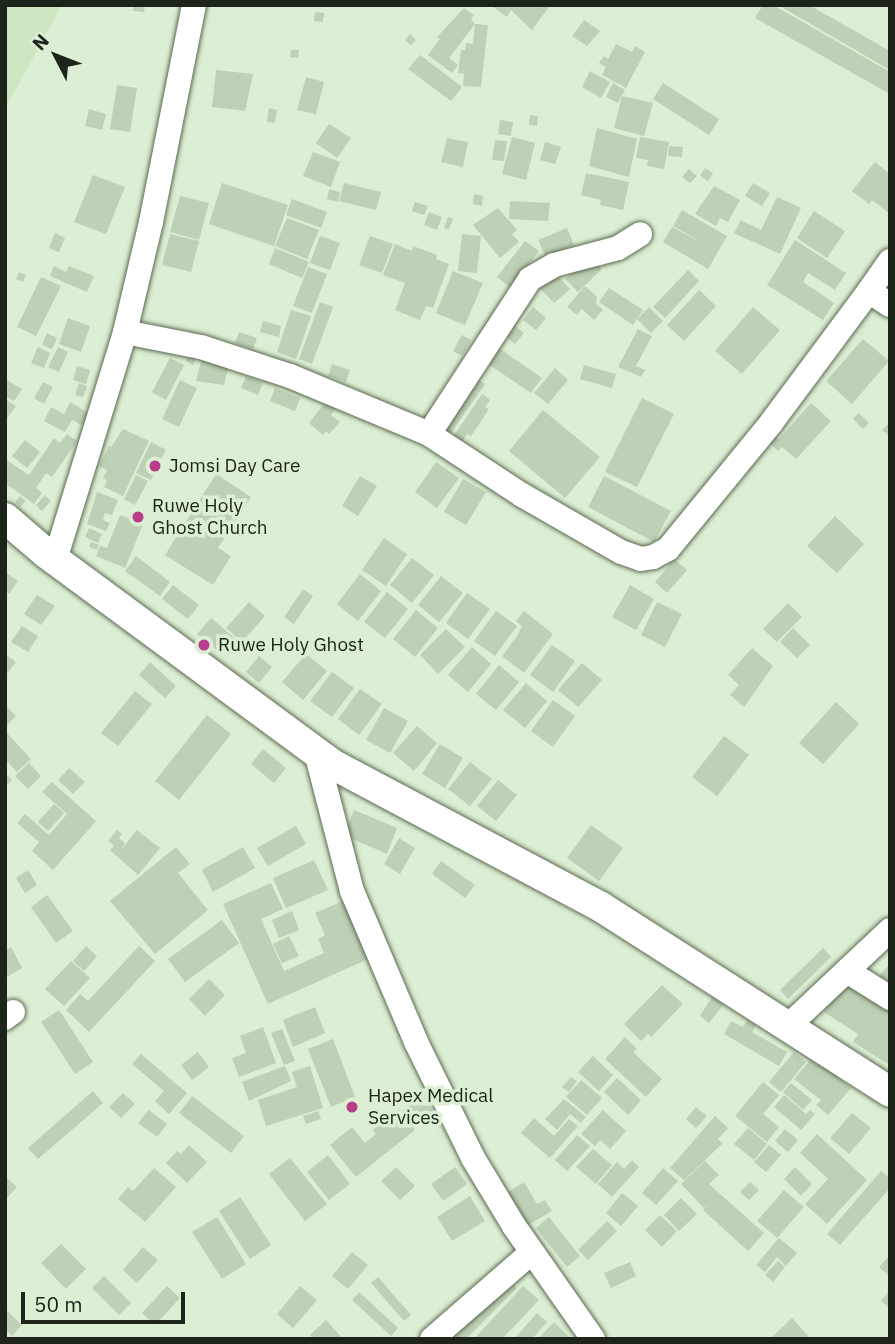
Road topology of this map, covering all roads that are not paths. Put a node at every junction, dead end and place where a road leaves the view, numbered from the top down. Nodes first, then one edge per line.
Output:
1 (194, 5) edge
2 (640, 234) dead end
3 (890, 261) edge
4 (869, 291) junction
5 (890, 305) edge
6 (125, 332) junction
7 (429, 434) junction
8 (5, 518) edge
9 (55, 560) junction
10 (316, 752) junction
11 (890, 930) edge
12 (846, 971) junction
13 (890, 998) edge
14 (786, 1028) junction
15 (890, 1092) edge
16 (531, 1253) junction
17 (432, 1339) edge
18 (593, 1339) edge

1 - 6 street
2 - 7 street
3 - 4 street
4 - 5 street
4 - 7 street
6 - 7 street
6 - 9 street
8 - 9 street
9 - 10 street
10 - 14 street
10 - 16 street
11 - 12 street
12 - 13 street
12 - 14 street
14 - 15 street
16 - 17 street
16 - 18 street

